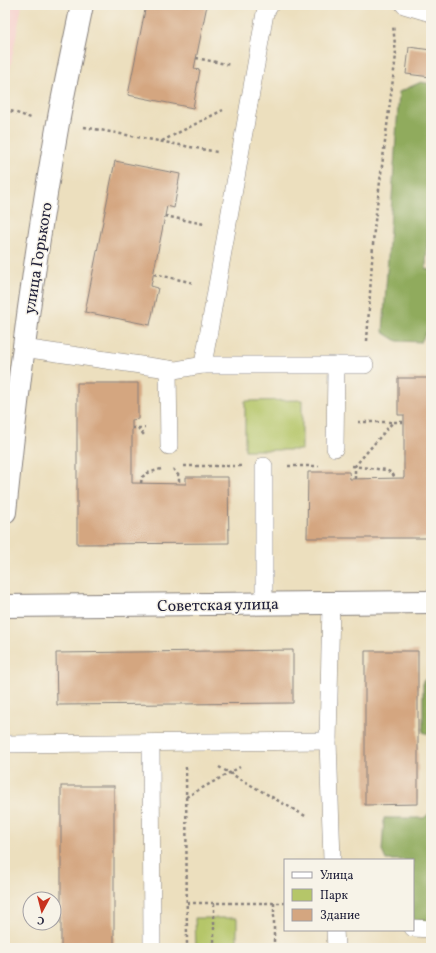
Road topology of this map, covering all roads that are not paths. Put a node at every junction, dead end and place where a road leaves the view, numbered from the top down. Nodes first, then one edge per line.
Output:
1 (82, 5) edge
2 (270, 5) edge
3 (404, 5) edge
4 (431, 13) edge
5 (23, 348) junction
6 (203, 365) junction
7 (336, 365) junction
8 (365, 365) road end
9 (168, 369) junction
10 (169, 446) dead end
11 (335, 448) dead end
12 (264, 466) dead end
13 (5, 512) edge
14 (431, 602) edge
15 (331, 603) junction
16 (264, 604) junction
17 (5, 606) edge
18 (328, 741) junction
19 (151, 743) junction
20 (5, 744) edge
21 (332, 859) edge
22 (414, 928) edge
23 (431, 929) edge
24 (335, 931) edge
25 (152, 948) edge
26 (336, 948) edge

1 - 5 street, улица Горького
2 - 6 lane
3 - 4 lane
5 - 9 lane
5 - 13 street, улица Горького
6 - 7 lane
6 - 9 lane
7 - 8 lane
7 - 11 lane
9 - 10 lane
12 - 16 lane
14 - 15 street, Советская улица
15 - 16 street, Советская улица
15 - 18 lane
16 - 17 street, Советская улица
18 - 19 lane
18 - 21 lane
19 - 20 lane
19 - 25 lane
22 - 23 lane
24 - 26 lane

